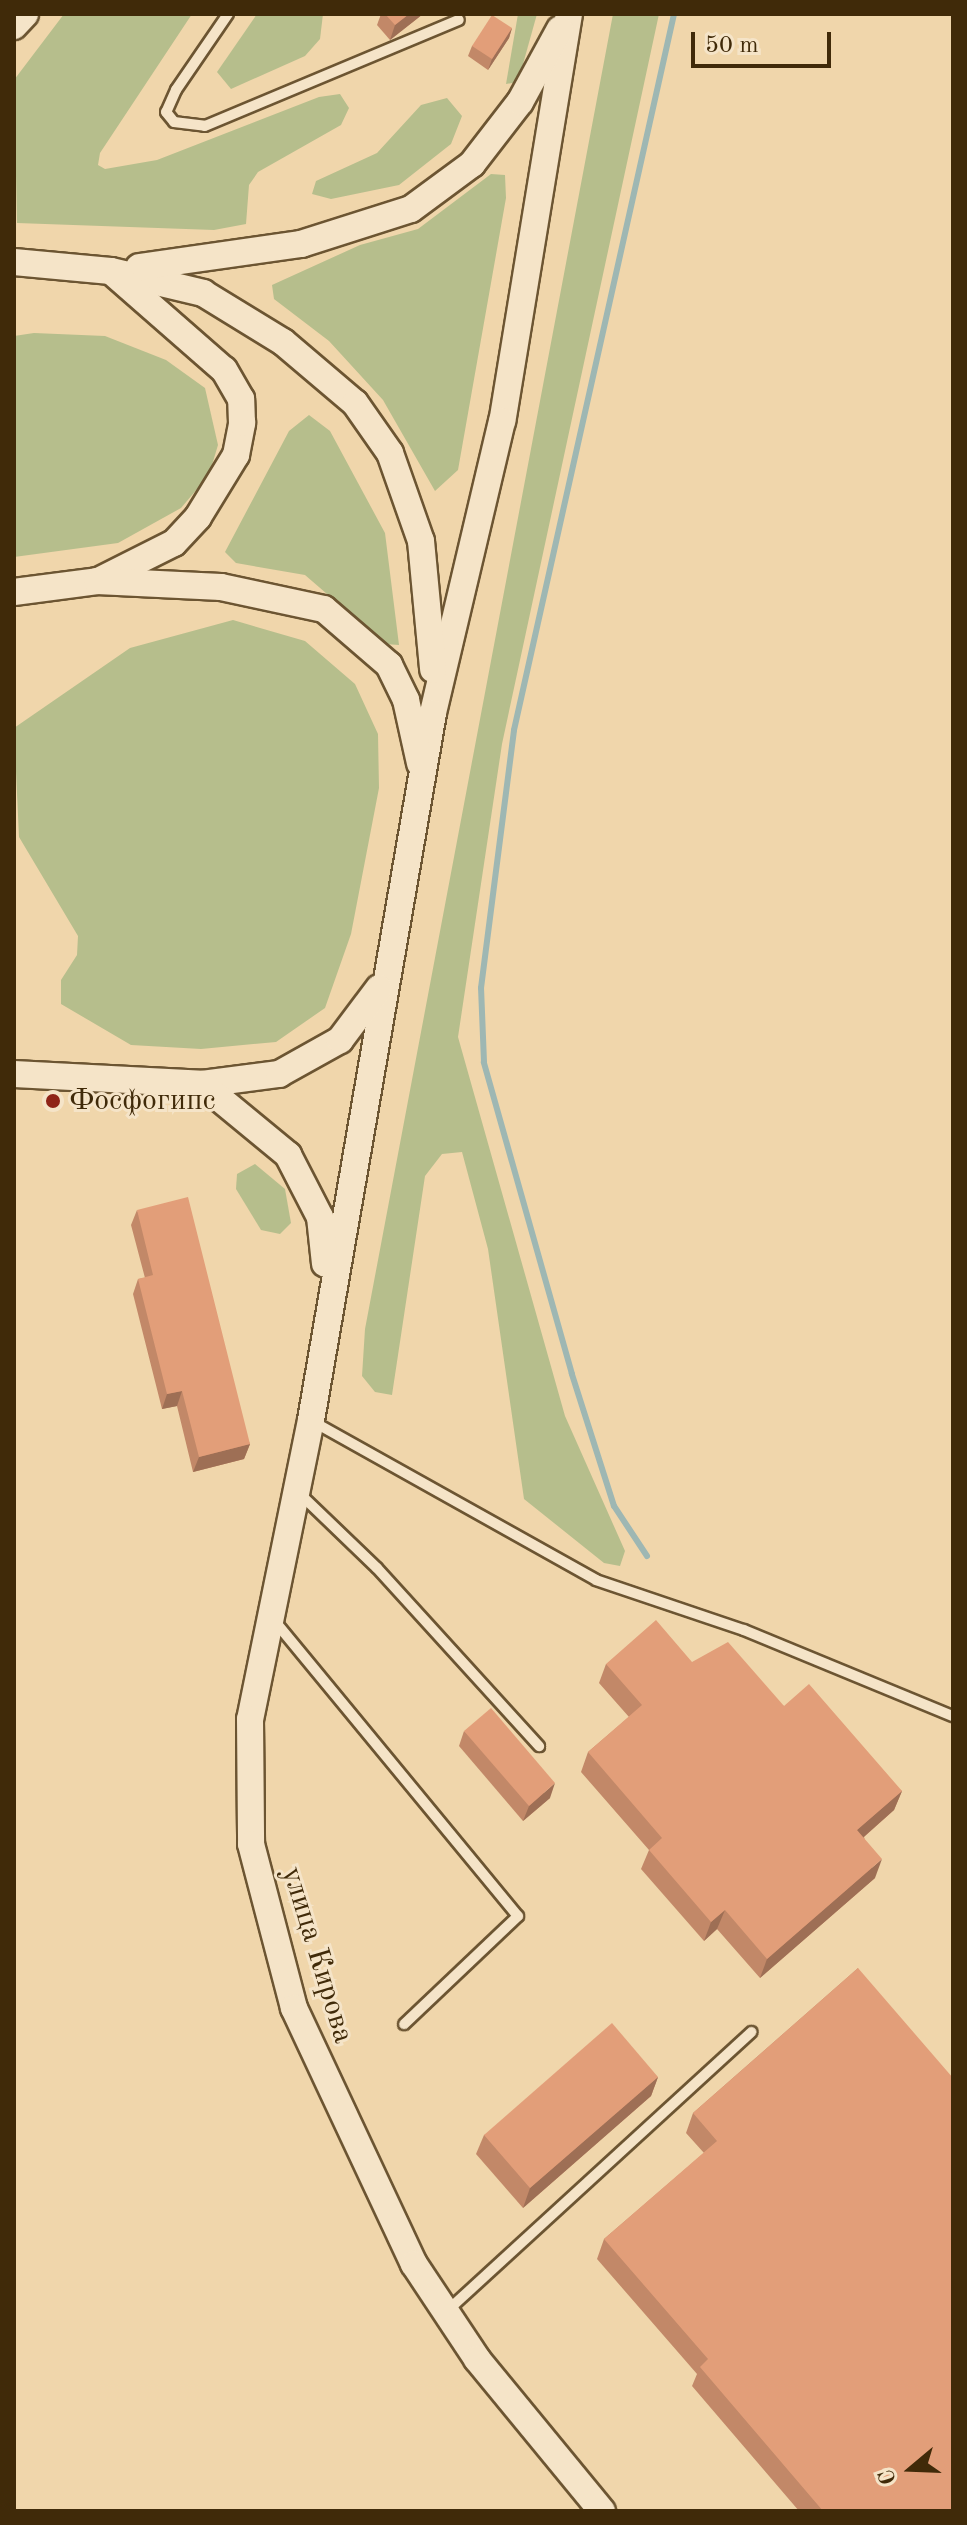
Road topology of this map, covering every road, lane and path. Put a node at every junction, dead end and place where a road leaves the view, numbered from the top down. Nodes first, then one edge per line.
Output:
1 (25, 14) edge
2 (228, 14) edge
3 (569, 14) edge
4 (459, 20) dead end
5 (14, 26) edge
6 (14, 262) edge
7 (111, 271) junction
8 (97, 581) junction
9 (14, 592) edge
10 (433, 713) junction
11 (422, 774) junction
12 (389, 967) junction
13 (14, 1074) edge
14 (202, 1084) junction
15 (328, 1291) junction
16 (311, 1420) junction
17 (297, 1492) junction
18 (272, 1618) junction
19 (953, 1716) edge
20 (539, 1746) dead end
21 (404, 2024) dead end
22 (752, 2032) dead end
23 (446, 2312) junction
24 (602, 2511) edge

1 - 5 street
2 - 4 lane
3 - 7 street
3 - 10 street
6 - 7 street
7 - 8 street
7 - 10 street
8 - 9 street
8 - 11 street
10 - 11 street
11 - 12 street
12 - 14 street
12 - 15 street
13 - 14 street
14 - 15 street
15 - 16 street, улица Кирова
16 - 17 street, улица Кирова
16 - 19 lane
17 - 18 street, улица Кирова
17 - 20 lane
18 - 21 lane
18 - 23 street, улица Кирова
22 - 23 lane
23 - 24 street, улица Кирова

